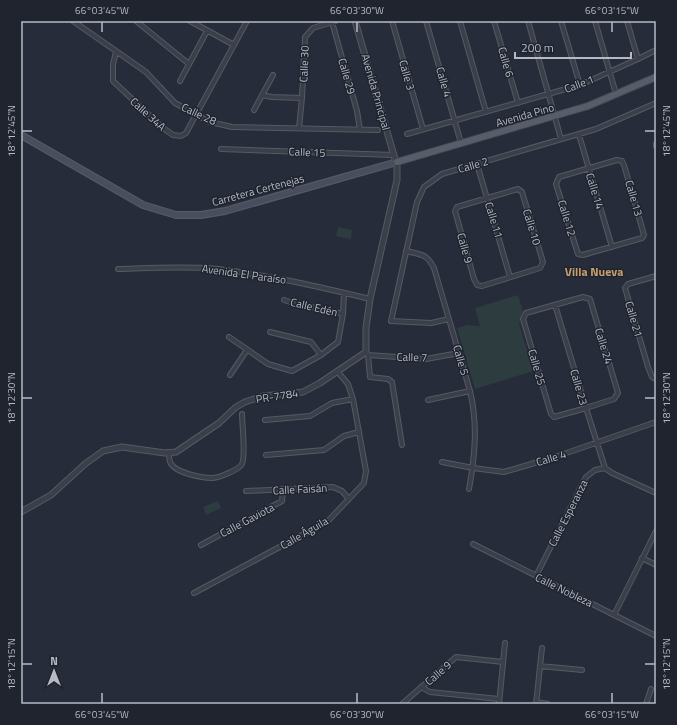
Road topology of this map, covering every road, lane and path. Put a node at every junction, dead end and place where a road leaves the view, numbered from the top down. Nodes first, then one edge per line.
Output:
1 (72, 21) edge
2 (136, 21) edge
3 (190, 21) edge
4 (247, 21) edge
5 (336, 21) edge
6 (355, 21) edge
7 (392, 21) edge
8 (426, 21) edge
9 (460, 21) edge
10 (494, 21) edge
11 (528, 21) edge
12 (561, 21) edge
13 (595, 21) edge
14 (627, 21) edge
15 (332, 22) junction
16 (207, 31) junction
17 (234, 45) junction
18 (656, 50) edge
19 (116, 52) junction
20 (638, 59) junction
21 (189, 64) junction
22 (610, 72) junction
23 (273, 75) dead end
24 (656, 77) edge
25 (180, 81) dead end
26 (580, 85) junction
27 (549, 94) junction
28 (616, 94) junction
29 (262, 95) junction
30 (302, 98) junction
31 (518, 103) junction
32 (656, 103) edge
33 (254, 110) dead end
34 (486, 112) junction
35 (196, 115) junction
36 (554, 117) junction
37 (455, 121) junction
38 (299, 128) junction
39 (360, 130) junction
40 (378, 130) dead end
41 (423, 130) junction
42 (407, 134) dead end
43 (21, 135) edge
44 (578, 135) junction
45 (561, 139) junction
46 (461, 143) junction
47 (221, 148) dead end
48 (394, 155) junction
49 (397, 162) junction
50 (477, 164) junction
51 (589, 169) junction
52 (487, 198) junction
53 (612, 247) junction
54 (406, 251) junction
55 (118, 269) dead end
56 (656, 276) edge
57 (510, 277) junction
58 (344, 293) junction
59 (370, 299) junction
60 (284, 300) dead end
61 (555, 305) junction
62 (343, 314) junction
63 (449, 320) junction
64 (270, 332) dead end
65 (229, 337) dead end
66 (248, 350) junction
67 (459, 353) junction
68 (321, 354) junction
69 (367, 354) junction
70 (337, 371) junction
71 (230, 375) dead end
72 (656, 379) edge
73 (470, 392) junction
74 (353, 399) junction
75 (428, 400) dead end
76 (586, 408) junction
77 (242, 414) dead end
78 (265, 420) dead end
79 (656, 422) edge
80 (359, 432) junction
81 (598, 443) junction
82 (402, 445) dead end
83 (169, 452) junction
84 (266, 455) dead end
85 (442, 462) dead end
86 (473, 468) junction
87 (605, 468) junction
88 (283, 489) junction
89 (469, 489) dead end
90 (246, 491) dead end
91 (656, 493) edge
92 (349, 498) junction
93 (21, 512) edge
94 (656, 531) edge
95 (473, 544) dead end
96 (201, 545) dead end
97 (642, 558) junction
98 (656, 565) edge
99 (536, 576) junction
100 (194, 593) dead end
101 (614, 615) junction
102 (656, 636) edge
103 (505, 643) dead end
104 (542, 648) dead end
105 (503, 662) junction
106 (540, 666) junction
107 (582, 670) dead end
108 (421, 687) junction
109 (651, 689) dead end
110 (499, 702) edge
111 (536, 703) edge
112 (402, 704) edge
113 (548, 704) edge
114 (646, 704) edge

1 - 19 street, Calle 28
2 - 21 street
3 - 16 street
4 - 17 street, Calle 34A
5 - 15 street, Calle 30
6 - 48 street, Avenida Principal
7 - 41 street, Calle 3
8 - 37 street, Calle 4
9 - 34 street
10 - 31 street, Calle 6
11 - 27 street
12 - 26 street
13 - 22 street
14 - 20 street
15 - 30 street, Calle 30
15 - 39 street, Calle 29
16 - 17 street
16 - 21 street
17 - 35 street, Calle 34A
18 - 20 street, Calle 1
19 - 35 street, Calle 28
19 - 35 street, Calle 34A
20 - 22 street, Calle 1
21 - 25 street
22 - 26 street, Calle 1
22 - 28 street
23 - 29 street
24 - 28 main road, Avenida Pino
26 - 27 street, Calle 1
27 - 31 street, Calle 1
27 - 36 street
28 - 36 main road, Avenida Pino
29 - 30 street
29 - 33 street
30 - 38 street, Calle 30
31 - 34 street, Calle 1
32 - 44 street, Calle 2
34 - 37 street, Calle 1
35 - 38 street, Calle 28
36 - 45 street
36 - 46 main road, Avenida Pino
37 - 41 street, Calle 1
37 - 46 street, Calle 4
38 - 39 street, Calle 28
39 - 40 street, Calle 28
41 - 42 street, Calle 1
43 - 49 main road, Carretera Certenejas
44 - 45 street, Calle 2
44 - 51 street, Calle 14
45 - 50 street, Calle 2
46 - 49 main road, Avenida Pino
47 - 48 street, Calle 15
48 - 49 street, Avenida Principal
49 - 59 street
50 - 52 street, Calle 11
50 - 54 street, Calle 2
51 - 53 street, Calle 14
51 - 53 street, Calle 13
51 - 53 street, Calle 12
52 - 57 street, Calle 11
52 - 57 street, Calle 9
52 - 57 street, Calle 10
54 - 63 street, Calle 5
54 - 63 street, Calle 2
55 - 58 street, Avenida El Paraíso
56 - 72 street, Calle 21
58 - 59 street, Avenida El Paraíso
58 - 62 street
59 - 69 street
60 - 62 street, Calle Edén
61 - 76 street, Calle 23
61 - 76 street, Calle 24
61 - 76 street, Calle 25
62 - 68 street
63 - 67 street, Calle 5
64 - 68 street
65 - 66 street
66 - 68 street
66 - 71 street
67 - 69 street, Calle 7
67 - 73 street, Calle 5
69 - 70 street, PR-7784 / PR-7784
69 - 82 street
70 - 74 street, Calle Águila
70 - 83 street, PR-7784 / PR-7784
73 - 75 street
73 - 86 street, Calle 5
74 - 78 street
74 - 80 street, Calle Águila
76 - 81 street, Calle 23
77 - 83 street
79 - 81 street, Calle 4
80 - 84 street
80 - 92 street, Calle Águila
81 - 86 street, Calle 4
81 - 87 street, Calle 23
83 - 93 street, PR-7784 / PR-7784
85 - 86 street, Calle 4
86 - 89 street, Calle 5
87 - 91 street
87 - 99 street, Calle Esperanza
88 - 90 street, Calle Faisán
88 - 92 street, Calle Faisán
88 - 96 street, Calle Gaviota
92 - 100 street, Calle Águila
94 - 97 street
95 - 99 street, Calle Nobleza
97 - 98 street
97 - 101 street
99 - 101 street, Calle Nobleza
101 - 102 street, Calle Nobleza
103 - 105 street
104 - 106 street
105 - 108 street, Calle 9
105 - 110 street
106 - 107 street
106 - 111 street
108 - 110 street
108 - 112 street, Calle 9
109 - 114 street
111 - 113 street

